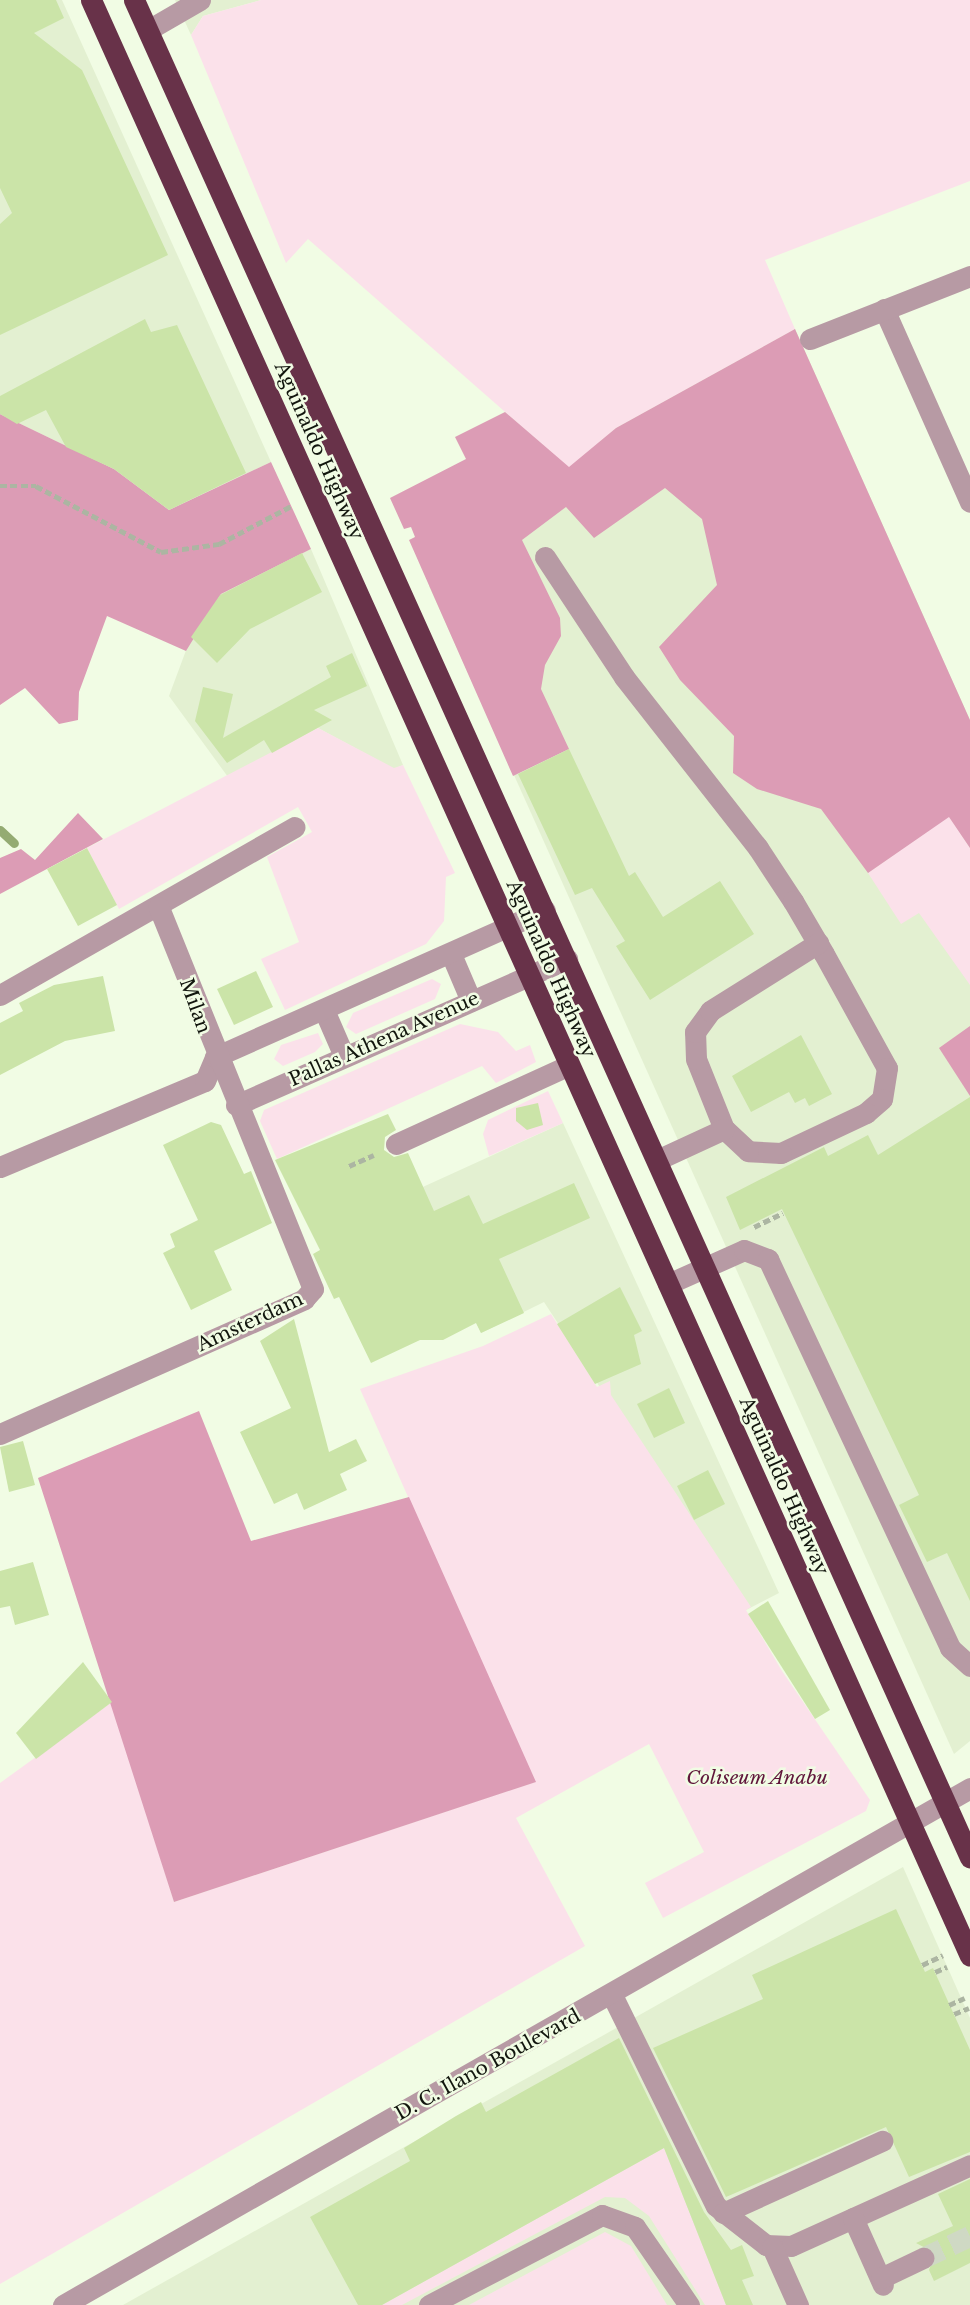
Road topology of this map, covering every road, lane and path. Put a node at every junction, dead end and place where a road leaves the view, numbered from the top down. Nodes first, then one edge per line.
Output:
1 (91, 0) edge
2 (134, 0) edge
3 (200, 0) edge
4 (148, 30) junction
5 (970, 276) edge
6 (884, 309) junction
7 (810, 339) dead end
8 (0, 486) edge
9 (314, 495) junction
10 (970, 502) edge
11 (545, 556) dead end
12 (294, 827) dead end
13 (159, 906) junction
14 (545, 910) junction
15 (508, 928) junction
16 (818, 943) junction
17 (450, 954) junction
18 (567, 959) junction
19 (529, 976) junction
20 (0, 995) edge
21 (471, 1001) junction
22 (324, 1010) junction
23 (344, 1056) junction
24 (215, 1058) junction
25 (569, 1065) junction
26 (205, 1081) junction
27 (236, 1105) junction
28 (724, 1129) junction
29 (396, 1144) dead end
30 (657, 1160) junction
31 (0, 1167) edge
32 (705, 1268) junction
33 (668, 1284) junction
34 (0, 1434) edge
35 (970, 1666) edge
36 (970, 1788) edge
37 (947, 1806) junction
38 (911, 1823) junction
39 (970, 1858) edge
40 (946, 1954) dead end
41 (970, 1956) edge
42 (922, 1965) dead end
43 (950, 1965) dead end
44 (935, 1972) dead end
45 (612, 1995) junction
46 (965, 1998) dead end
47 (949, 2004) dead end
48 (969, 2008) edge
49 (954, 2014) dead end
50 (882, 2141) dead end
51 (970, 2165) edge
52 (723, 2213) junction
53 (853, 2218) junction
54 (772, 2247) junction
55 (923, 2258) tunnel mouth
56 (89, 2298) edge
57 (63, 2305) edge
58 (429, 2305) edge
59 (689, 2305) edge
60 (798, 2305) edge

1 - 9 highway, Aguinaldo Highway
2 - 4 highway, Aguinaldo Highway
3 - 4 street
4 - 14 highway, Aguinaldo Highway
5 - 6 street
6 - 7 street
6 - 10 street
8 - 9 path
9 - 15 highway, Aguinaldo Highway
11 - 16 street
12 - 13 street
13 - 20 street
13 - 24 street, Milan
14 - 15 street
14 - 18 highway, Aguinaldo Highway
15 - 17 street
15 - 19 highway, Aguinaldo Highway
16 - 28 street
16 - 28 street
17 - 21 street
17 - 22 street
18 - 19 street, Pallas Athena Avenue
18 - 30 highway, Aguinaldo Highway
19 - 21 street, Pallas Athena Avenue
19 - 25 highway, Aguinaldo Highway
21 - 23 street, Pallas Athena Avenue
22 - 23 street
22 - 24 street
23 - 27 street, Pallas Athena Avenue
24 - 26 street
24 - 27 street, Milan
25 - 29 street
25 - 33 highway, Aguinaldo Highway
26 - 27 street
26 - 31 street
27 - 34 street, Amsterdam
28 - 30 street
30 - 32 highway, Aguinaldo Highway
32 - 33 street
32 - 35 street
32 - 37 highway, Aguinaldo Highway
33 - 38 highway, Aguinaldo Highway
36 - 37 street, D. C. Ilano Boulevard
37 - 38 street, D. C. Ilano Boulevard
37 - 39 highway, Aguinaldo Highway
38 - 41 highway, Aguinaldo Highway
38 - 45 street, D. C. Ilano Boulevard
40 - 42 path
43 - 44 path
45 - 52 street
45 - 56 street, D. C. Ilano Boulevard
46 - 47 path
48 - 49 path
50 - 52 street
51 - 53 street
52 - 54 street
53 - 54 street
53 - 55 street
54 - 60 street
56 - 57 street, D. C. Ilano Boulevard
58 - 59 street

